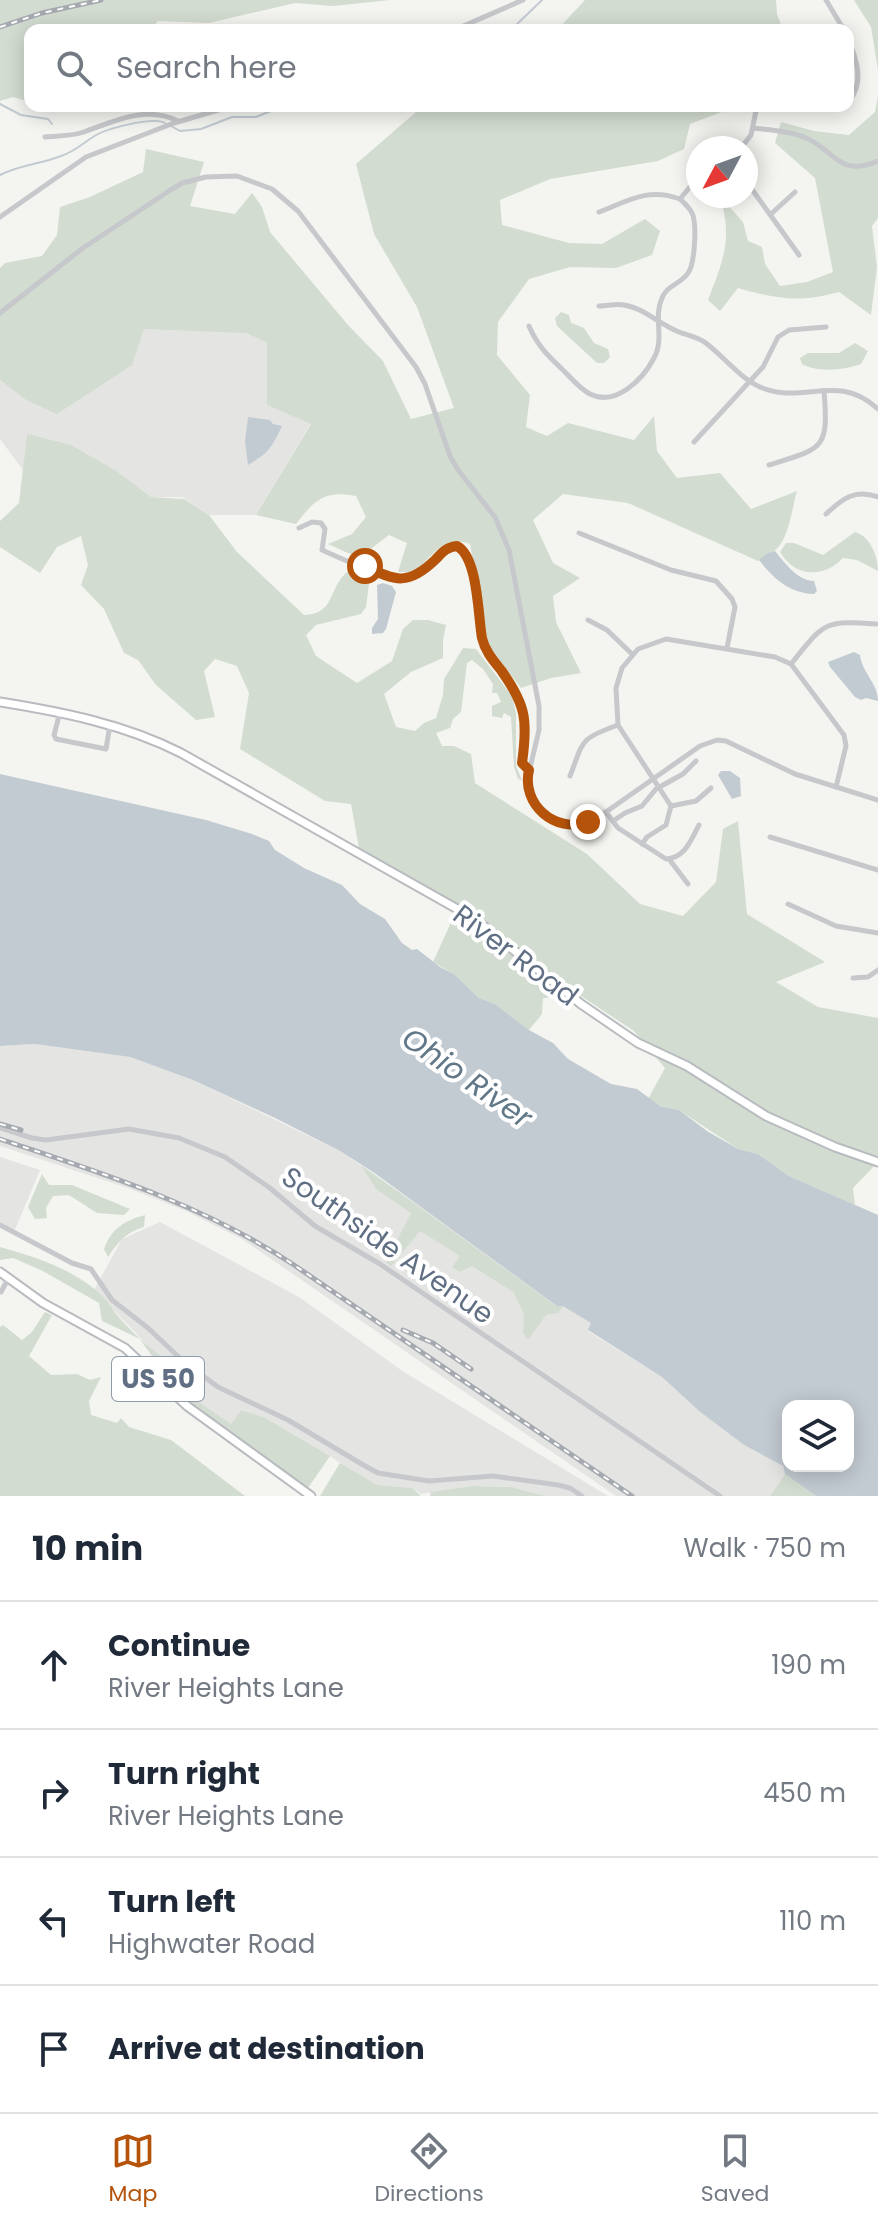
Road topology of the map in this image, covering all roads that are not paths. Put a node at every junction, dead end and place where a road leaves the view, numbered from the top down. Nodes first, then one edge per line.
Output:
1 (523, 0) edge
2 (826, 0) edge
3 (468, 24) edge
4 (840, 24) edge
5 (854, 53) edge
6 (854, 94) edge
7 (211, 112) edge
8 (756, 112) edge
9 (177, 122) junction
10 (753, 128) junction
11 (750, 136) edge
12 (45, 137) dead end
13 (878, 161) edge
14 (686, 192) edge
15 (795, 192) dead end
16 (758, 197) edge
17 (680, 199) junction
18 (599, 212) dead end
19 (771, 214) junction
20 (0, 217) edge
21 (799, 255) dead end
22 (599, 306) dead end
23 (0, 313) edge
24 (660, 323) junction
25 (529, 326) dead end
26 (826, 327) dead end
27 (751, 381) junction
28 (824, 391) junction
29 (873, 399) edge
30 (878, 409) edge
31 (694, 442) dead end
32 (769, 465) dead end
33 (878, 497) edge
34 (826, 514) dead end
35 (299, 528) dead end
36 (579, 533) dead end
37 (588, 620) dead end
38 (876, 624) dead end
39 (727, 648) junction
40 (632, 654) junction
41 (791, 664) junction
42 (0, 702) edge
43 (60, 712) junction
44 (110, 725) junction
45 (618, 725) junction
46 (696, 761) dead end
47 (529, 770) junction
48 (570, 776) dead end
49 (654, 778) junction
50 (659, 786) junction
51 (836, 787) junction
52 (711, 788) dead end
53 (878, 800) edge
54 (671, 806) junction
55 (606, 812) junction
56 (613, 821) junction
57 (699, 825) dead end
58 (770, 837) dead end
59 (642, 844) junction
60 (669, 859) junction
61 (878, 870) edge
62 (688, 884) dead end
63 (788, 904) dead end
64 (878, 933) edge
65 (878, 970) edge
66 (853, 978) dead end
67 (0, 1128) edge
68 (878, 1162) edge
69 (0, 1225) edge
70 (0, 1272) edge
71 (8, 1279) junction
72 (1, 1292) edge
73 (311, 1496) edge
74 (582, 1496) edge
75 (720, 1496) edge

1 - 3 street
2 - 4 street
5 - 6 street
7 - 9 street
8 - 10 street
9 - 12 street
9 - 20 street
10 - 11 street
10 - 13 street
14 - 17 street
15 - 19 street
16 - 19 street
17 - 18 street
17 - 24 street
19 - 21 street
22 - 24 street
23 - 47 street
24 - 25 street
24 - 27 street
26 - 27 street
27 - 28 street
27 - 31 street
28 - 29 street
28 - 32 street
29 - 30 street
33 - 34 street
35 - 47 street
36 - 39 street
37 - 40 street
38 - 41 street
39 - 40 street
39 - 41 street
40 - 45 street
41 - 51 street
42 - 43 main road, River Road
43 - 44 main road, River Road
43 - 44 street
44 - 68 main road, River Road
45 - 48 street
45 - 49 street
46 - 50 street
47 - 55 street
49 - 50 street
49 - 51 street
49 - 55 street
50 - 54 street
50 - 56 street
51 - 53 street
52 - 54 street
54 - 59 street
55 - 56 street
56 - 59 street
57 - 60 street
58 - 61 street
59 - 60 street
60 - 62 street
63 - 64 street
65 - 66 street
67 - 75 street, Southside Avenue
69 - 74 street
70 - 71 main road, US 50
71 - 72 street
71 - 73 main road, US 50

